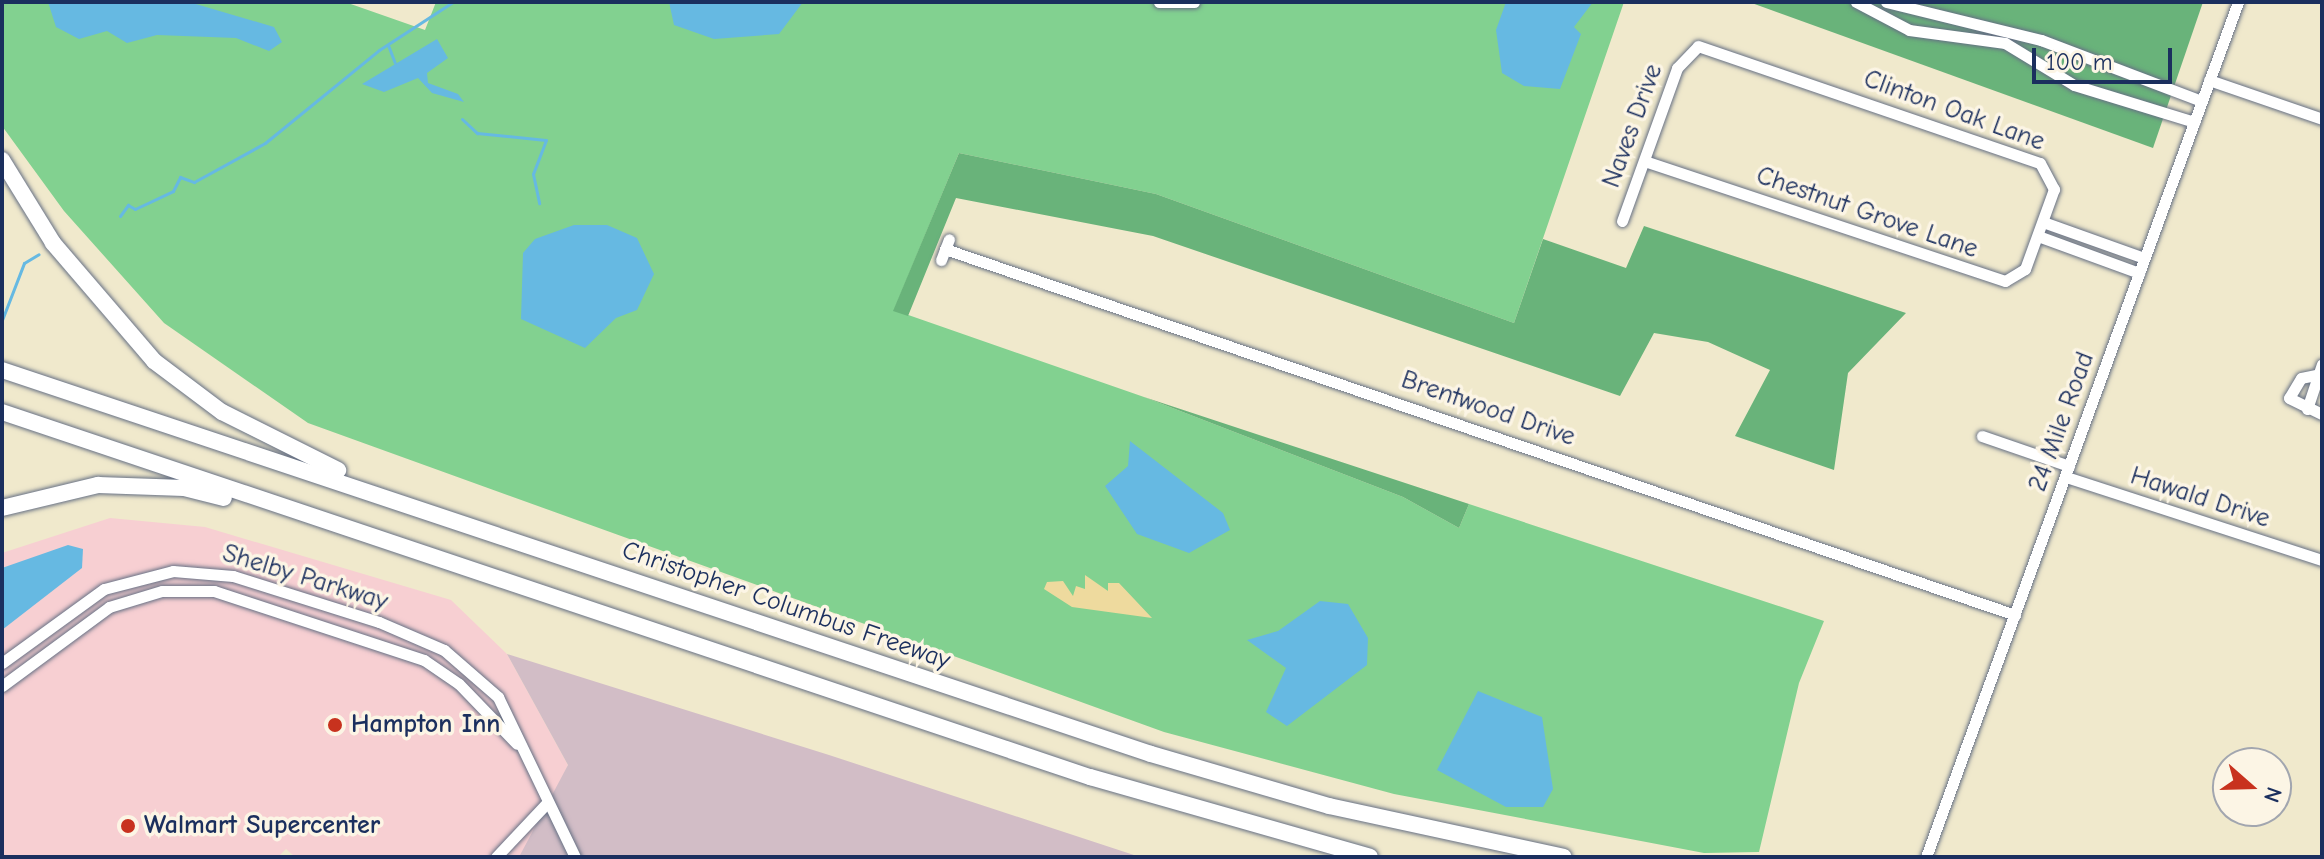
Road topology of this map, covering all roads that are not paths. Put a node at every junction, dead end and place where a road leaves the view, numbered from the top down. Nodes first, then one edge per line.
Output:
1 (1159, 2) edge
2 (1194, 2) edge
3 (1856, 2) edge
4 (1886, 2) edge
5 (2238, 2) edge
6 (1990, 34) junction
7 (1690, 48) joint
8 (2136, 78) junction
9 (2209, 80) junction
10 (2129, 98) junction
11 (2202, 101) junction
12 (2322, 119) edge
13 (2194, 122) junction
14 (2, 160) edge
15 (1644, 161) junction
16 (1622, 221) dead end
17 (2043, 222) junction
18 (2038, 236) junction
19 (945, 249) dead end
20 (2144, 258) junction
21 (2139, 273) junction
22 (2319, 369) edge
23 (2, 370) edge
24 (2307, 409) junction
25 (2, 412) edge
26 (2322, 414) edge
27 (1982, 436) dead end
28 (2068, 472) junction
29 (405, 501) junction
30 (2, 508) edge
31 (352, 532) junction
32 (2322, 560) edge
33 (2015, 615) junction
34 (444, 650) junction
35 (424, 660) junction
36 (2, 663) edge
37 (2, 686) edge
38 (517, 744) junction
39 (546, 804) junction
40 (496, 857) edge
41 (575, 857) edge
42 (1370, 857) edge
43 (1564, 857) edge
44 (1926, 857) edge

1 - 2 street
3 - 6 street
4 - 6 street
5 - 9 street, 24 Mile Road
6 - 8 street
6 - 10 street
7 - 15 street, Naves Drive
7 - 17 street, Clinton Oak Lane
8 - 10 street
8 - 11 street
9 - 11 street, 24 Mile Road
9 - 12 street
10 - 13 street
11 - 13 street, 24 Mile Road
13 - 20 street, 24 Mile Road
14 - 29 highway
15 - 16 street, Naves Drive
15 - 18 street, Chestnut Grove Lane
17 - 18 street, Chestnut Grove Lane
17 - 20 street
18 - 21 street
19 - 33 street, Brentwood Drive
20 - 21 street, 24 Mile Road
21 - 28 street, 24 Mile Road
22 - 24 street
22 - 24 street
23 - 29 highway, Christopher Columbus Freeway
24 - 26 street
25 - 31 highway
27 - 28 street, Hawald Drive
28 - 32 street, Hawald Drive
28 - 33 street, 24 Mile Road
29 - 43 highway, Christopher Columbus Freeway
30 - 31 highway
31 - 42 highway
33 - 44 street, 24 Mile Road
34 - 35 street
34 - 36 street, Shelby Parkway
34 - 38 street, Shelby Parkway
35 - 37 street, Shelby Parkway
35 - 38 street, Shelby Parkway
38 - 39 street, Shelby Parkway
39 - 40 street
39 - 41 street, Shelby Parkway

